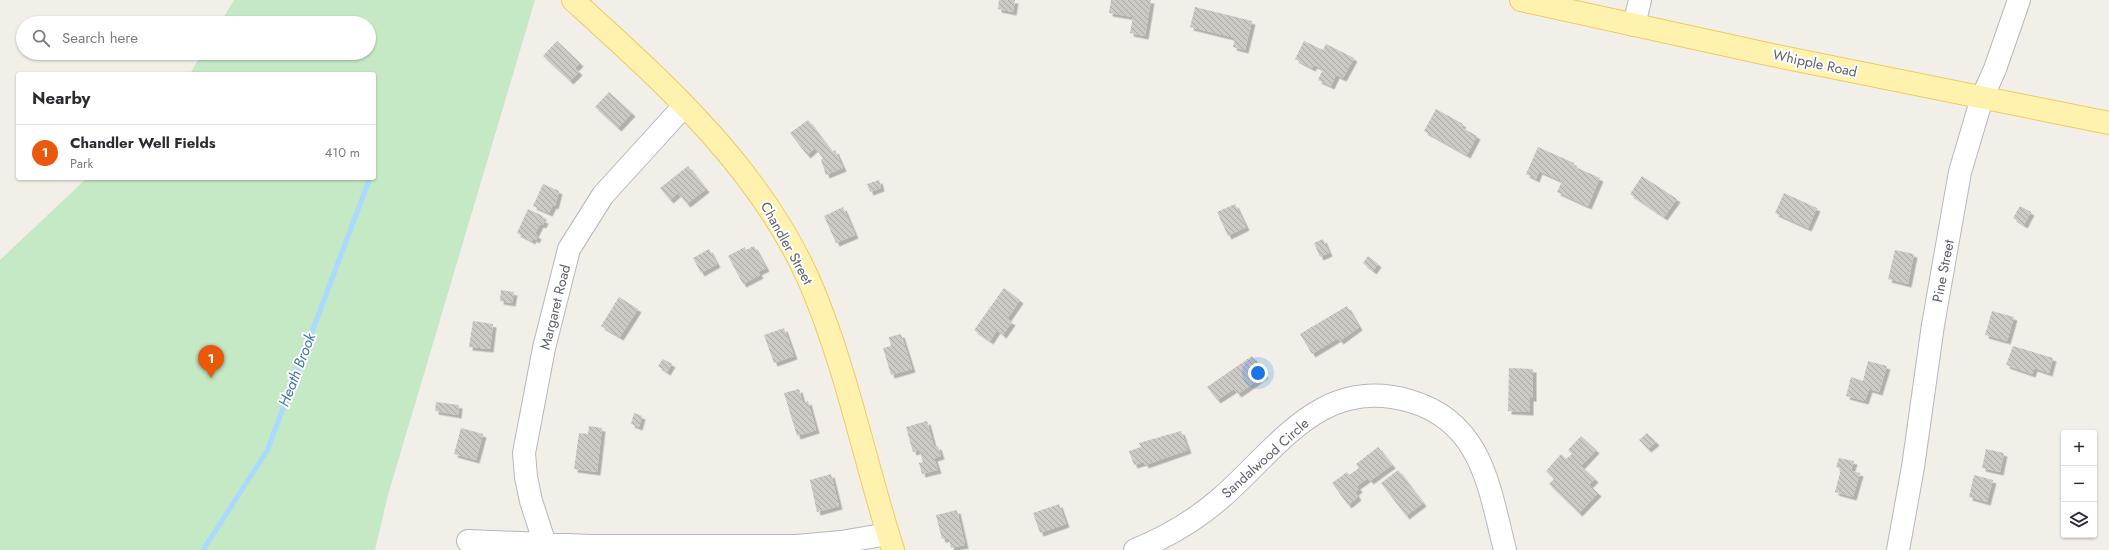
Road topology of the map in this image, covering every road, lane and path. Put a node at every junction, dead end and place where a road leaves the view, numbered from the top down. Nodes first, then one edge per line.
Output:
1 (573, 0) edge
2 (1522, 0) edge
3 (1640, 0) edge
4 (2019, 0) edge
5 (1634, 25) junction
6 (1982, 98) junction
7 (684, 106) junction
8 (2109, 123) edge
9 (468, 541) dead end
10 (890, 542) edge
11 (545, 544) junction
12 (1135, 550) edge
13 (1505, 550) edge
14 (1898, 550) edge

1 - 7 main road, Chandler Street
2 - 5 main road, Whipple Road
3 - 5 street
4 - 6 street, Pine Street
5 - 6 main road, Whipple Road
6 - 8 main road, Whipple Road
6 - 14 street, Pine Street
7 - 10 main road, Chandler Street
7 - 11 street, Margaret Road
9 - 11 street
10 - 11 street
12 - 13 street, Sandalwood Circle

